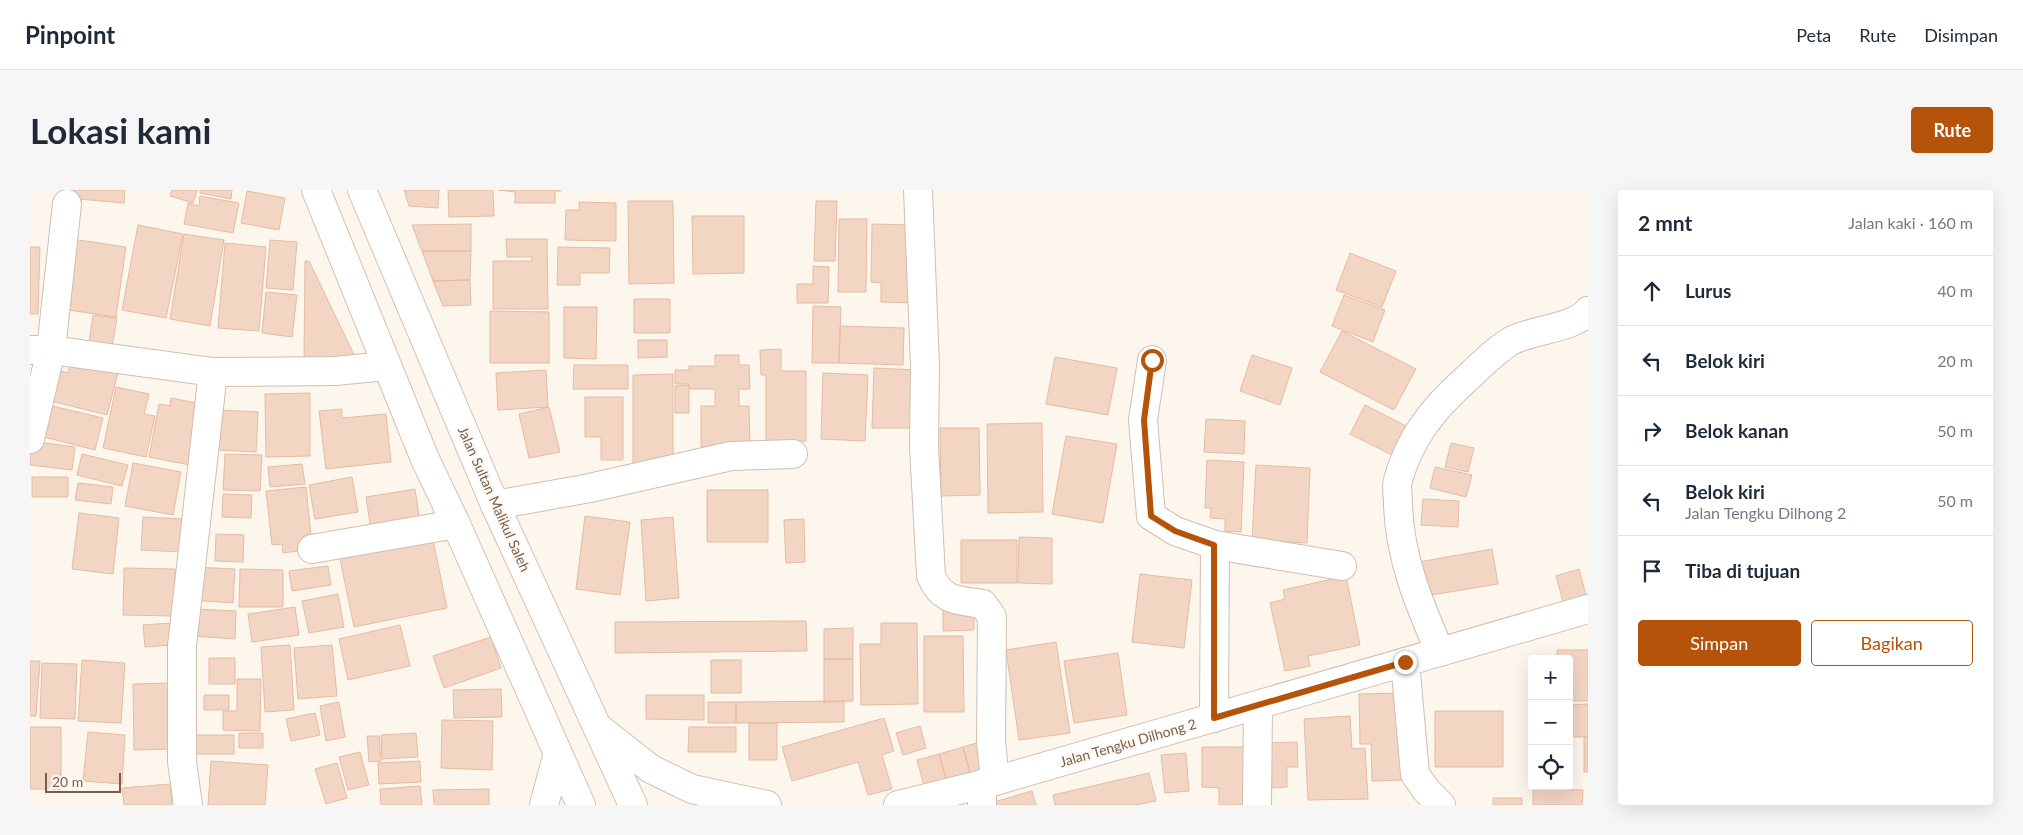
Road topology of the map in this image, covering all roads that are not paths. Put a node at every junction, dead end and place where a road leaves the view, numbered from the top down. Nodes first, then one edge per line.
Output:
1 (316, 190) edge
2 (362, 190) edge
3 (918, 190) edge
4 (67, 204) dead end
5 (1588, 310) edge
6 (41, 350) edge
7 (1152, 360) dead end
8 (386, 366) junction
9 (213, 372) junction
10 (30, 439) edge
11 (793, 454) dead end
12 (495, 505) junction
13 (456, 524) junction
14 (1214, 545) junction
15 (312, 549) dead end
16 (1342, 566) dead end
17 (1588, 609) edge
18 (1440, 652) junction
19 (1405, 662) junction
20 (1258, 706) junction
21 (1214, 718) junction
22 (597, 726) junction
23 (558, 753) junction
24 (986, 790) edge
25 (188, 805) edge
26 (544, 805) edge
27 (581, 805) edge
28 (633, 805) edge
29 (767, 805) edge
30 (898, 805) edge
31 (1257, 805) edge
32 (1441, 805) edge

1 - 8 street
2 - 12 street, Jalan Sultan Malikul Saleh
3 - 24 street
4 - 6 street
5 - 18 street
6 - 9 street
6 - 10 street
7 - 14 street
8 - 9 street
8 - 13 street
9 - 25 street
11 - 12 street
12 - 22 street, Jalan Sultan Malikul Saleh
13 - 15 street
13 - 23 street
14 - 16 street
14 - 21 street
17 - 18 street, Jalan Tengku Dilhong 2
18 - 19 street, Jalan Tengku Dilhong 2
19 - 20 street, Jalan Tengku Dilhong 2
19 - 32 street
20 - 21 street, Jalan Tengku Dilhong 2
20 - 31 street
21 - 24 street, Jalan Tengku Dilhong 2
22 - 28 street, Jalan Sultan Malikul Saleh
22 - 29 street
23 - 26 street
23 - 27 street
24 - 30 street, Jalan Tengku Dilhong 2

